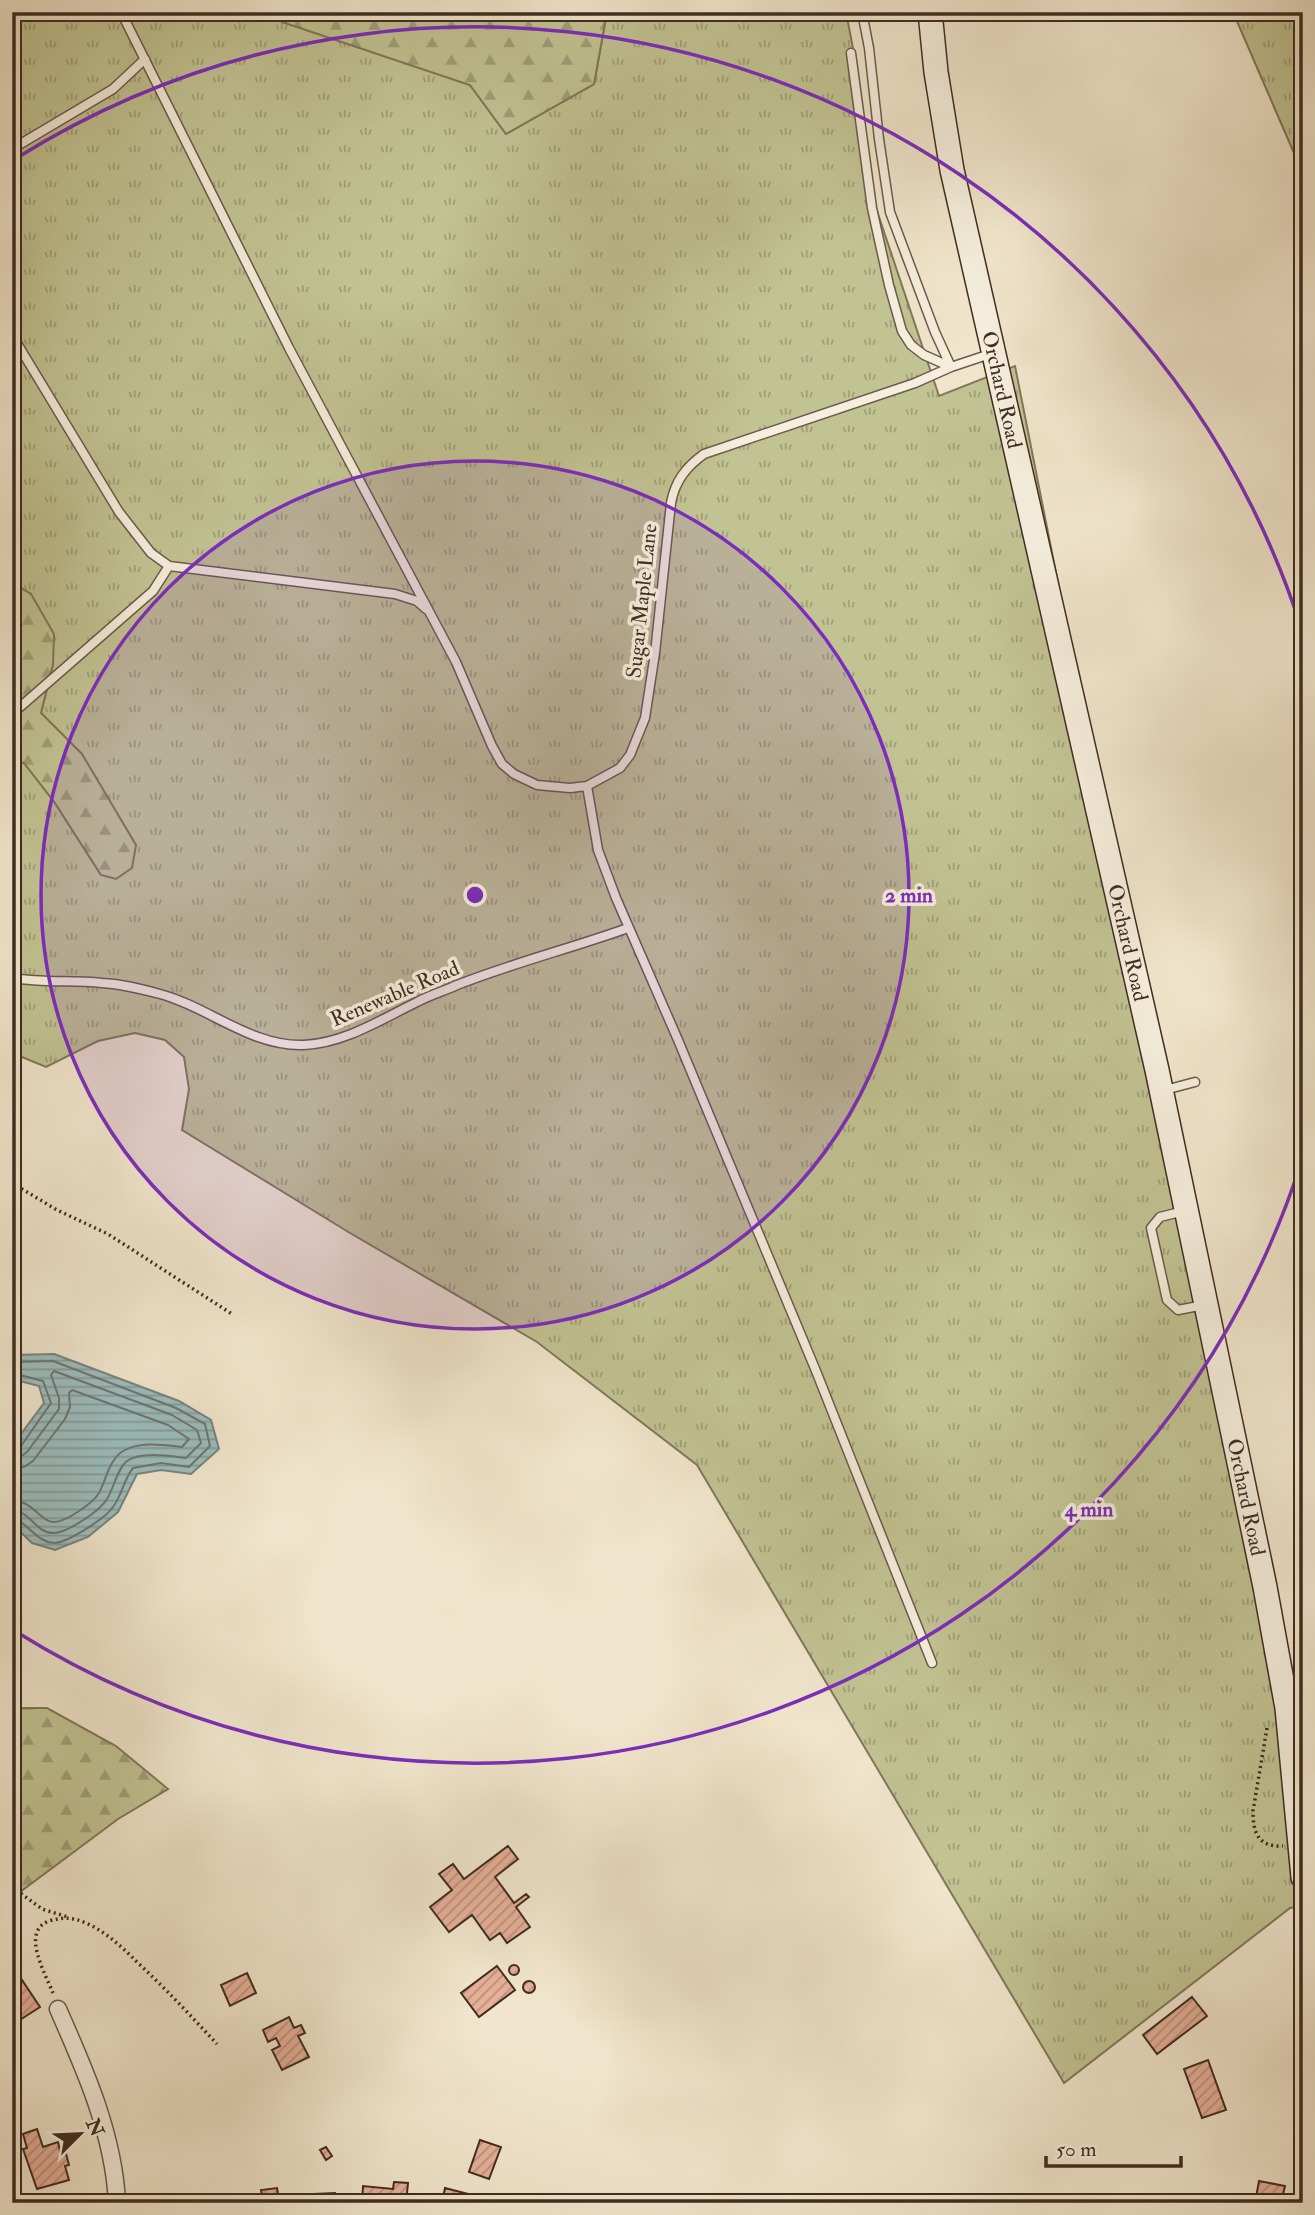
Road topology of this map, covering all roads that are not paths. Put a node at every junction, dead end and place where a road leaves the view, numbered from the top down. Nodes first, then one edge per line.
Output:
1 (121, 12) edge
2 (862, 12) edge
3 (930, 12) edge
4 (851, 53) dead end
5 (145, 59) junction
6 (12, 149) edge
7 (12, 335) edge
8 (993, 353) junction
9 (951, 367) junction
10 (169, 566) junction
11 (431, 613) junction
12 (12, 714) edge
13 (587, 786) junction
14 (628, 928) junction
15 (12, 978) edge
16 (1195, 1082) dead end
17 (1162, 1091) junction
18 (1187, 1210) junction
19 (1207, 1304) junction
20 (932, 1663) dead end
21 (1303, 1877) edge
22 (58, 2009) road end
23 (117, 2203) edge

1 - 5 lane, Sugar Maple Lane
2 - 9 lane
3 - 8 street, Orchard Road
4 - 9 lane
5 - 6 lane
5 - 11 lane, Sugar Maple Lane
7 - 10 lane
8 - 9 lane, Sugar Maple Lane
8 - 17 street, Orchard Road
9 - 13 lane, Sugar Maple Lane
10 - 11 lane
10 - 12 lane
11 - 13 lane, Sugar Maple Lane
13 - 14 lane
14 - 15 lane, Renewable Road
14 - 20 lane
16 - 17 lane
17 - 18 street, Orchard Road
18 - 19 street, Orchard Road
18 - 19 lane
19 - 21 street, Orchard Road
22 - 23 street

